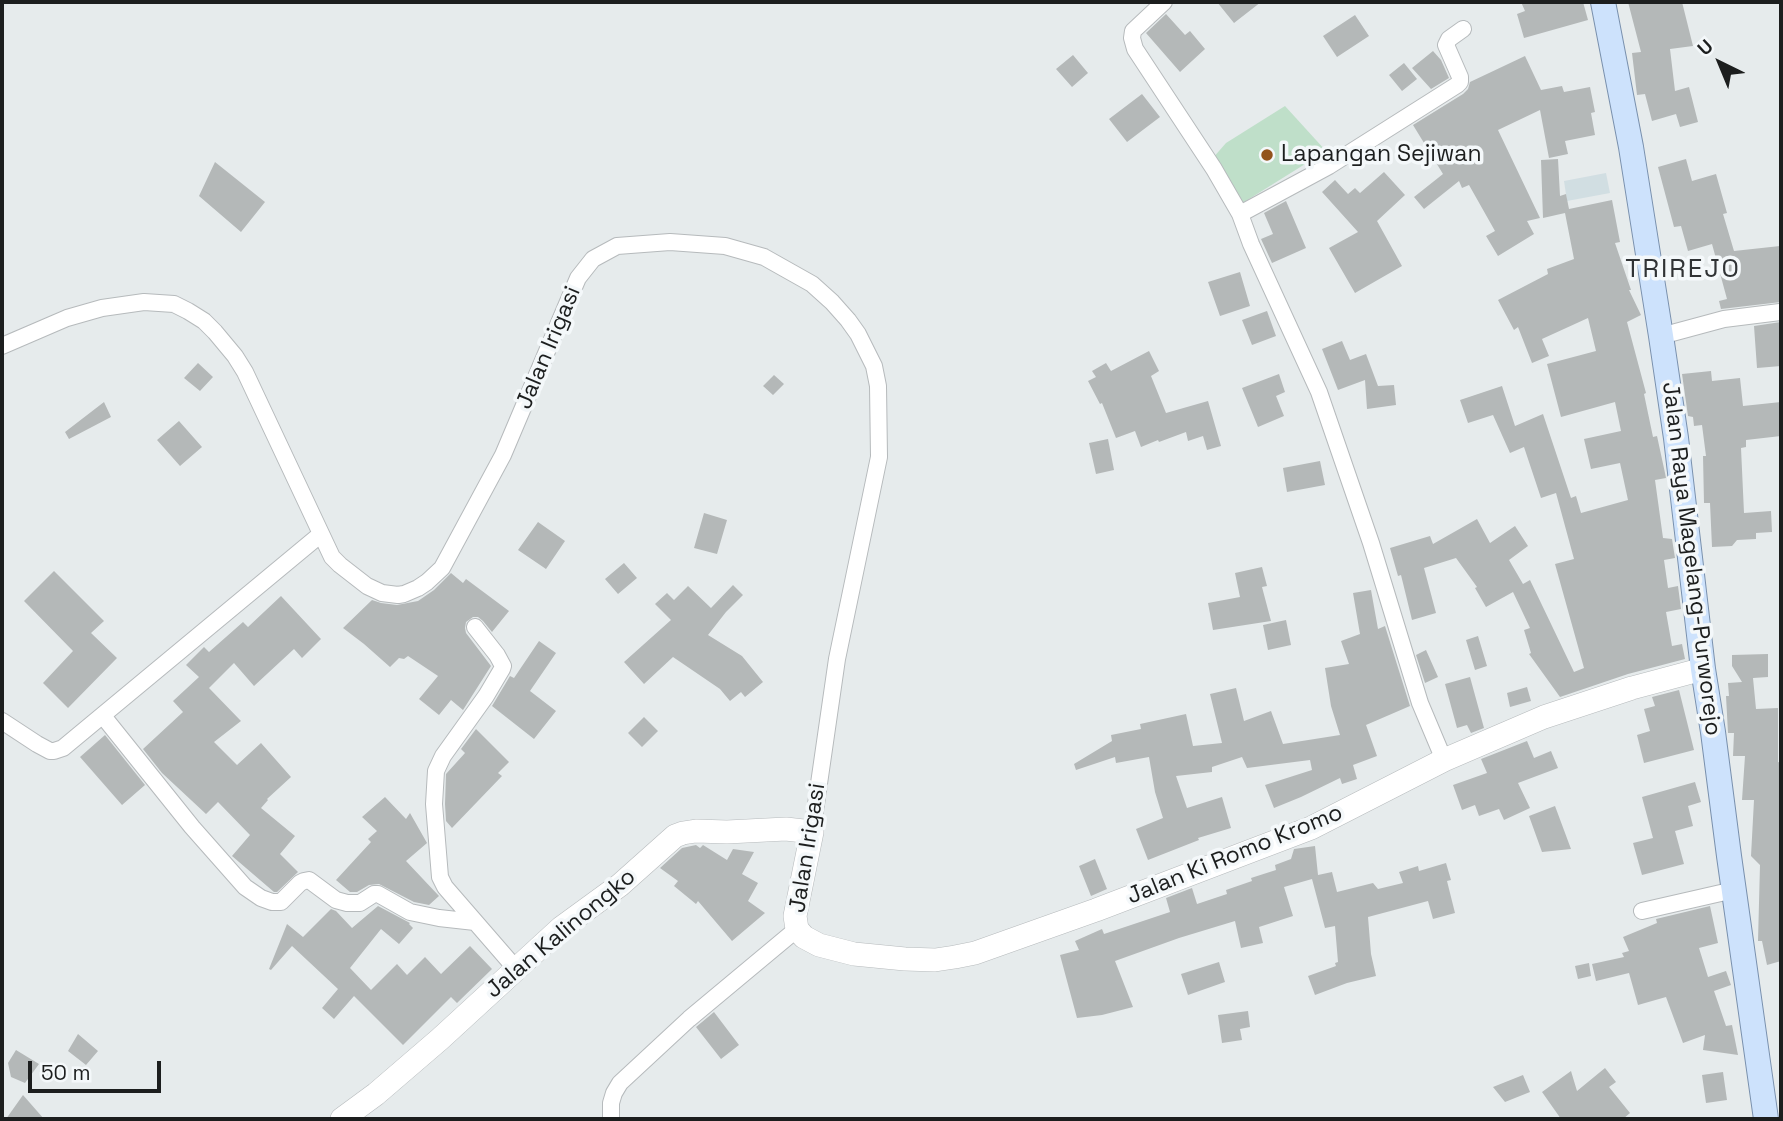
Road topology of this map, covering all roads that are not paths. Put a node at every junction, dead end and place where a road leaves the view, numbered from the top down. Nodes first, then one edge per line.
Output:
1 (1164, 2) edge
2 (1603, 2) edge
3 (1463, 29) dead end
4 (1240, 214) junction
5 (1780, 312) edge
6 (1661, 336) junction
7 (2, 346) edge
8 (321, 534) junction
9 (475, 627) dead end
10 (1703, 669) junction
11 (103, 716) junction
12 (2, 721) edge
13 (1444, 760) junction
14 (811, 832) junction
15 (1734, 890) junction
16 (1642, 911) dead end
17 (475, 922) junction
18 (797, 929) junction
19 (516, 970) junction
20 (342, 1119) edge
21 (611, 1119) edge
22 (1766, 1119) edge

1 - 4 street
2 - 6 main road, Jalan Raya Magelang-Purworejo
3 - 4 street
4 - 13 street
5 - 6 street
6 - 10 main road, Jalan Raya Magelang-Purworejo
7 - 8 street, Jalan Irigasi
8 - 11 street
8 - 14 street, Jalan Irigasi
9 - 17 street
10 - 13 street, Jalan Ki Romo Kromo
10 - 15 main road, Jalan Raya Magelang-Purworejo
11 - 12 street
11 - 17 street
13 - 18 street, Jalan Ki Romo Kromo
14 - 18 street, Jalan Irigasi
14 - 19 street, Jalan Kalinongko
15 - 16 street
15 - 22 main road, Jalan Raya Magelang-Purworejo
17 - 19 street
18 - 21 street, Jalan Irigasi
19 - 20 street, Jalan Kalinongko

